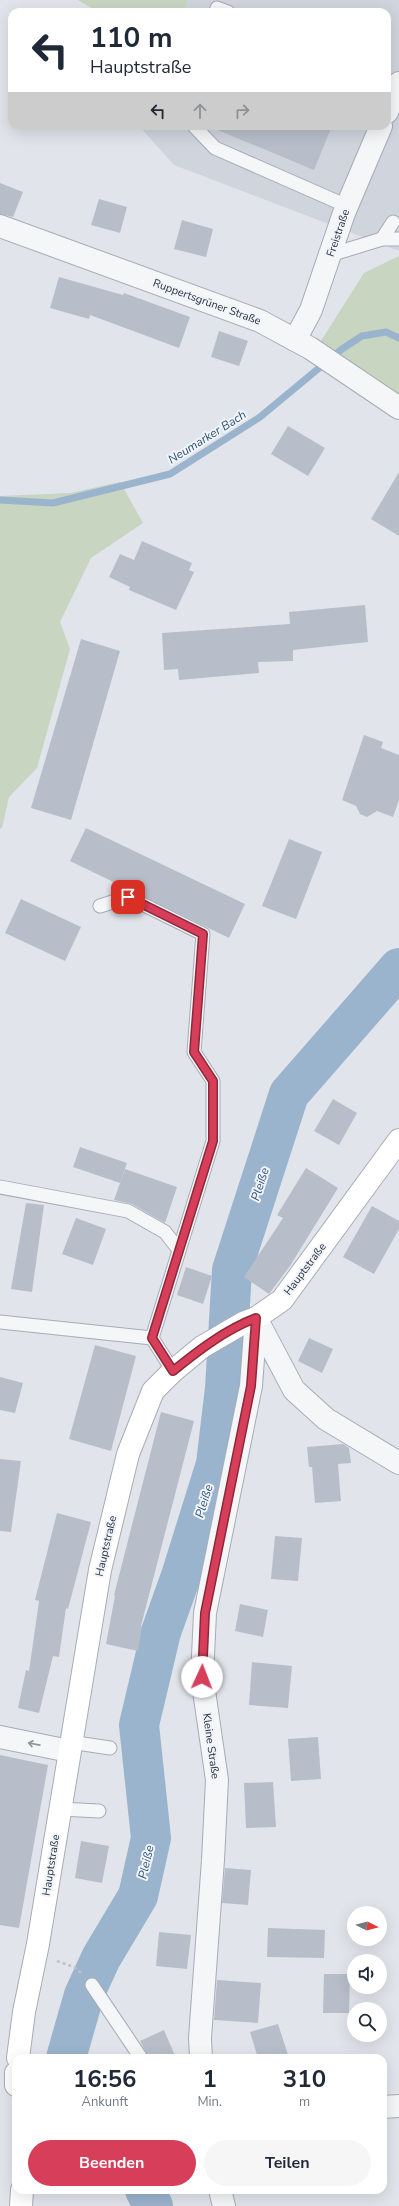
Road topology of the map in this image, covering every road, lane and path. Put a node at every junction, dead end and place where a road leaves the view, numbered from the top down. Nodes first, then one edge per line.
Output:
1 (399, 83) edge
2 (391, 102) edge
3 (198, 130) edge
4 (379, 130) edge
5 (347, 206) junction
6 (393, 222) dead end
7 (0, 226) edge
8 (382, 239) junction
9 (399, 239) edge
10 (330, 255) junction
11 (303, 344) junction
12 (399, 408) edge
13 (100, 906) dead end
14 (399, 1140) edge
15 (0, 1187) edge
16 (179, 1250) junction
17 (250, 1321) junction
18 (0, 1322) edge
19 (152, 1338) junction
20 (173, 1371) junction
21 (399, 1463) edge
22 (0, 1737) edge
23 (70, 1746) junction
24 (110, 1748) dead end
25 (60, 1809) junction
26 (99, 1811) dead end
27 (92, 1985) dead end
28 (19, 2054) edge
29 (138, 2054) edge
30 (201, 2054) edge
31 (399, 2106) edge
32 (387, 2107) edge
33 (22, 2194) edge
34 (221, 2194) edge
35 (21, 2206) edge
36 (224, 2206) edge

1 - 2 street
3 - 5 lane
4 - 5 street, Freistraße
5 - 10 street, Freistraße
6 - 8 lane
7 - 11 street, Ruppertsgrüner Straße
8 - 9 lane
8 - 10 lane
10 - 11 street, Freistraße
11 - 12 street, Ruppertsgrüner Straße
13 - 16 lane
14 - 17 main road, Hauptstraße
15 - 16 lane
16 - 19 lane
17 - 20 main road, Hauptstraße
17 - 21 street
17 - 30 street, Kleine Straße
18 - 19 lane
19 - 20 lane
20 - 23 main road, Hauptstraße
23 -> 22 street
23 - 24 lane
23 - 25 main road, Hauptstraße
25 - 26 lane
25 - 28 main road, Hauptstraße
27 - 29 lane
31 - 32 street
33 - 35 main road
34 - 36 street

